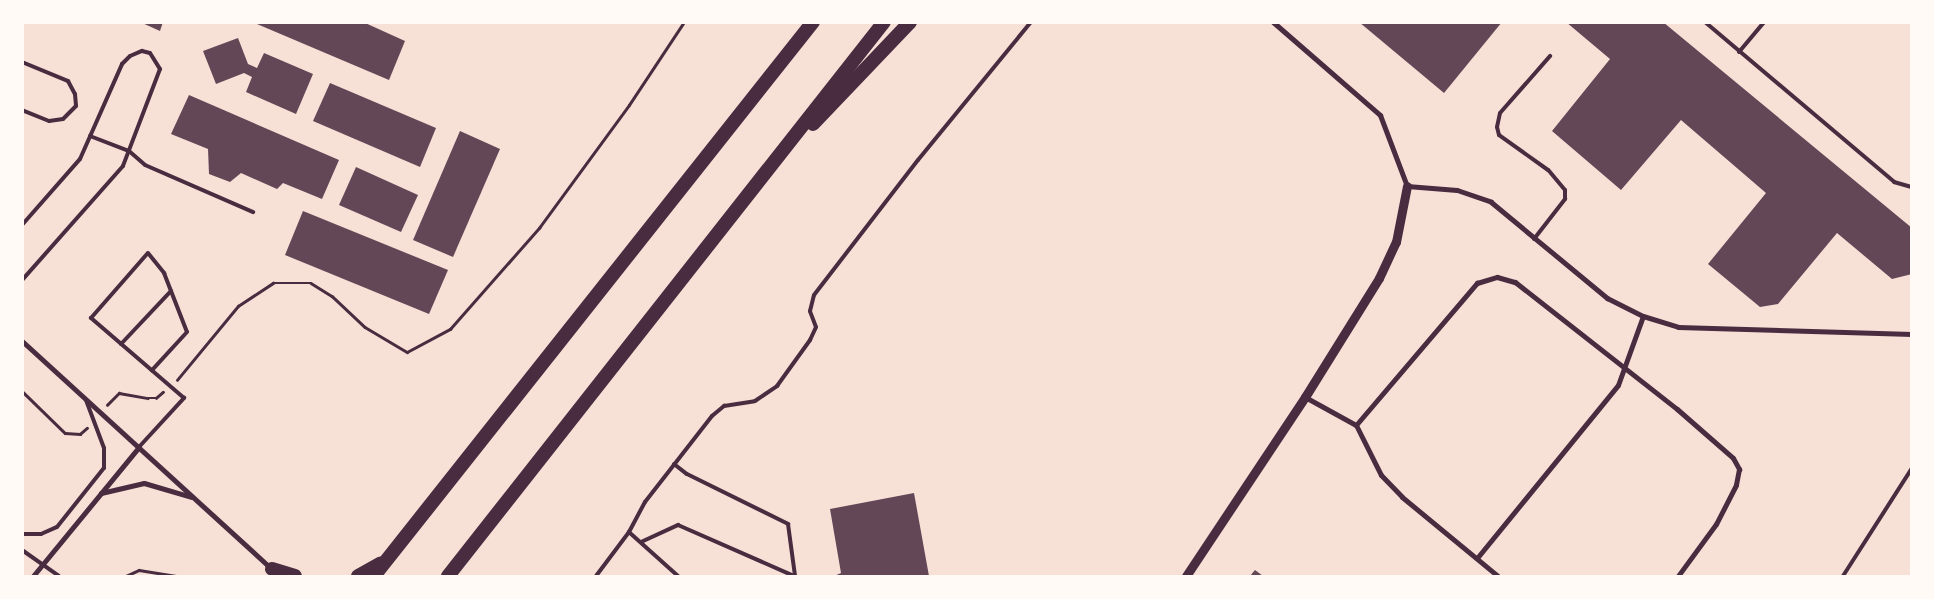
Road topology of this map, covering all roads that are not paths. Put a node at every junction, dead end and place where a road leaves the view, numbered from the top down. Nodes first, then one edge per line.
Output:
1 (812, 22) edge
2 (884, 22) edge
3 (910, 22) edge
4 (1032, 22) edge
5 (1273, 22) edge
6 (1705, 22) edge
7 (1764, 22) edge
8 (1740, 52) junction
9 (1550, 56) dead end
10 (22, 62) edge
11 (22, 110) edge
12 (90, 136) junction
13 (129, 151) junction
14 (772, 165) junction
15 (1407, 186) junction
16 (1912, 187) edge
17 (253, 212) dead end
18 (22, 225) edge
19 (1534, 239) junction
20 (22, 280) edge
21 (171, 291) junction
22 (1643, 316) junction
23 (1912, 334) edge
24 (22, 341) edge
25 (121, 344) junction
26 (1626, 366) junction
27 (152, 370) junction
28 (84, 396) junction
29 (1305, 397) junction
30 (1356, 425) junction
31 (139, 447) junction
32 (674, 464) junction
33 (1912, 468) edge
34 (101, 493) junction
35 (193, 497) junction
36 (629, 532) junction
37 (22, 534) edge
38 (641, 542) junction
39 (22, 550) edge
40 (390, 557) junction
41 (1477, 558) junction
42 (44, 564) junction
43 (276, 573) edge
44 (33, 576) edge
45 (59, 576) edge
46 (295, 576) edge
47 (358, 576) edge
48 (374, 576) edge
49 (448, 576) edge
50 (596, 576) edge
51 (678, 576) edge
52 (794, 576) edge
53 (1186, 576) edge
54 (1498, 576) edge
55 (1507, 576) edge
56 (1678, 576) edge
57 (1843, 576) edge

1 - 40 highway
2 - 14 highway
3 - 14 highway
4 - 32 lane
5 - 15 street
6 - 8 lane
7 - 8 lane
8 - 16 lane
9 - 19 lane
10 - 11 lane
12 - 13 lane
12 - 13 lane
12 - 18 lane
13 - 17 lane
13 - 20 lane
14 - 49 highway
15 - 19 street
15 - 29 street
19 - 22 street
21 - 25 lane
21 - 25 lane
21 - 27 lane
22 - 23 street
22 - 26 street
24 - 28 street
25 - 27 lane
26 - 30 street
26 - 41 street
26 - 56 street
27 - 31 lane
28 - 31 street
28 - 37 lane
29 - 30 street
29 - 53 street
30 - 41 street
31 - 34 street
31 - 35 street
32 - 36 lane
32 - 52 lane
33 - 57 lane
34 - 35 street
34 - 42 street
35 - 43 street
36 - 38 lane
36 - 50 lane
38 - 51 lane
38 - 52 lane
39 - 42 lane
40 - 47 highway
40 - 48 highway
41 - 54 street
42 - 44 street
42 - 45 lane
43 - 46 highway
54 - 55 street

